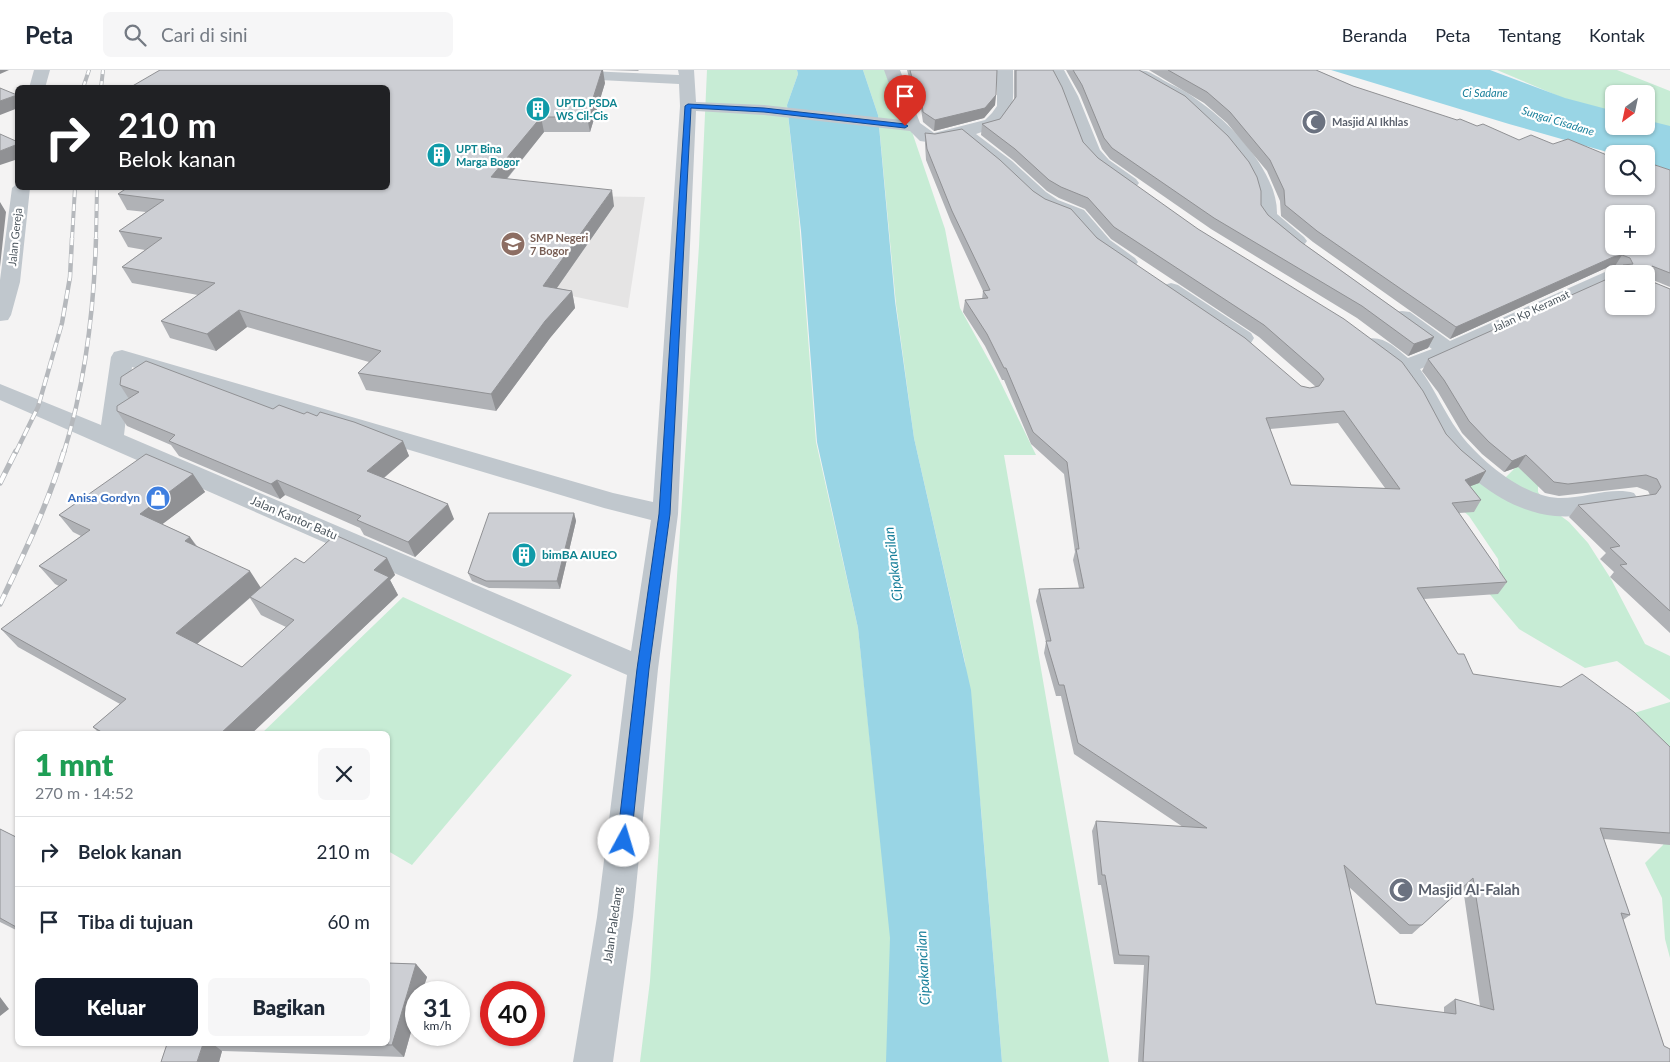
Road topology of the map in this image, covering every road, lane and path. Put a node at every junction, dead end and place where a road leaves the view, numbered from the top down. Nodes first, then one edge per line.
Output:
1 (42, 70) edge
2 (892, 70) edge
3 (1005, 70) edge
4 (1056, 70) edge
5 (1135, 70) edge
6 (547, 74) edge
7 (38, 85) edge
8 (687, 85) edge
9 (909, 127) junction
10 (965, 132) junction
11 (21, 190) edge
12 (1147, 196) edge
13 (1313, 253) edge
14 (1605, 278) edge
15 (1384, 304) edge
16 (0, 315) edge
17 (1355, 330) edge
18 (1257, 349) edge
19 (1448, 350) junction
20 (1405, 367) junction
21 (0, 391) edge
22 (111, 440) junction
23 (1637, 498) edge
24 (665, 514) junction
25 (643, 669) junction
26 (593, 1062) edge

1 - 7 street
2 - 9 street
3 - 10 street
4 - 12 street
5 - 13 street
6 - 8 street
8 - 9 street
8 - 24 street, Jalan Paledang
9 - 10 street
10 - 18 street
11 - 16 street, Jalan Gereja
14 - 19 street, Jalan Kp Keramat
15 - 19 street
17 - 20 street
19 - 20 street, Jalan Kp Keramat
20 - 23 street
21 - 22 street, Jalan Kantor Batu
22 - 24 street
22 - 25 street, Jalan Kantor Batu
24 - 25 street, Jalan Paledang
25 - 26 street, Jalan Paledang

